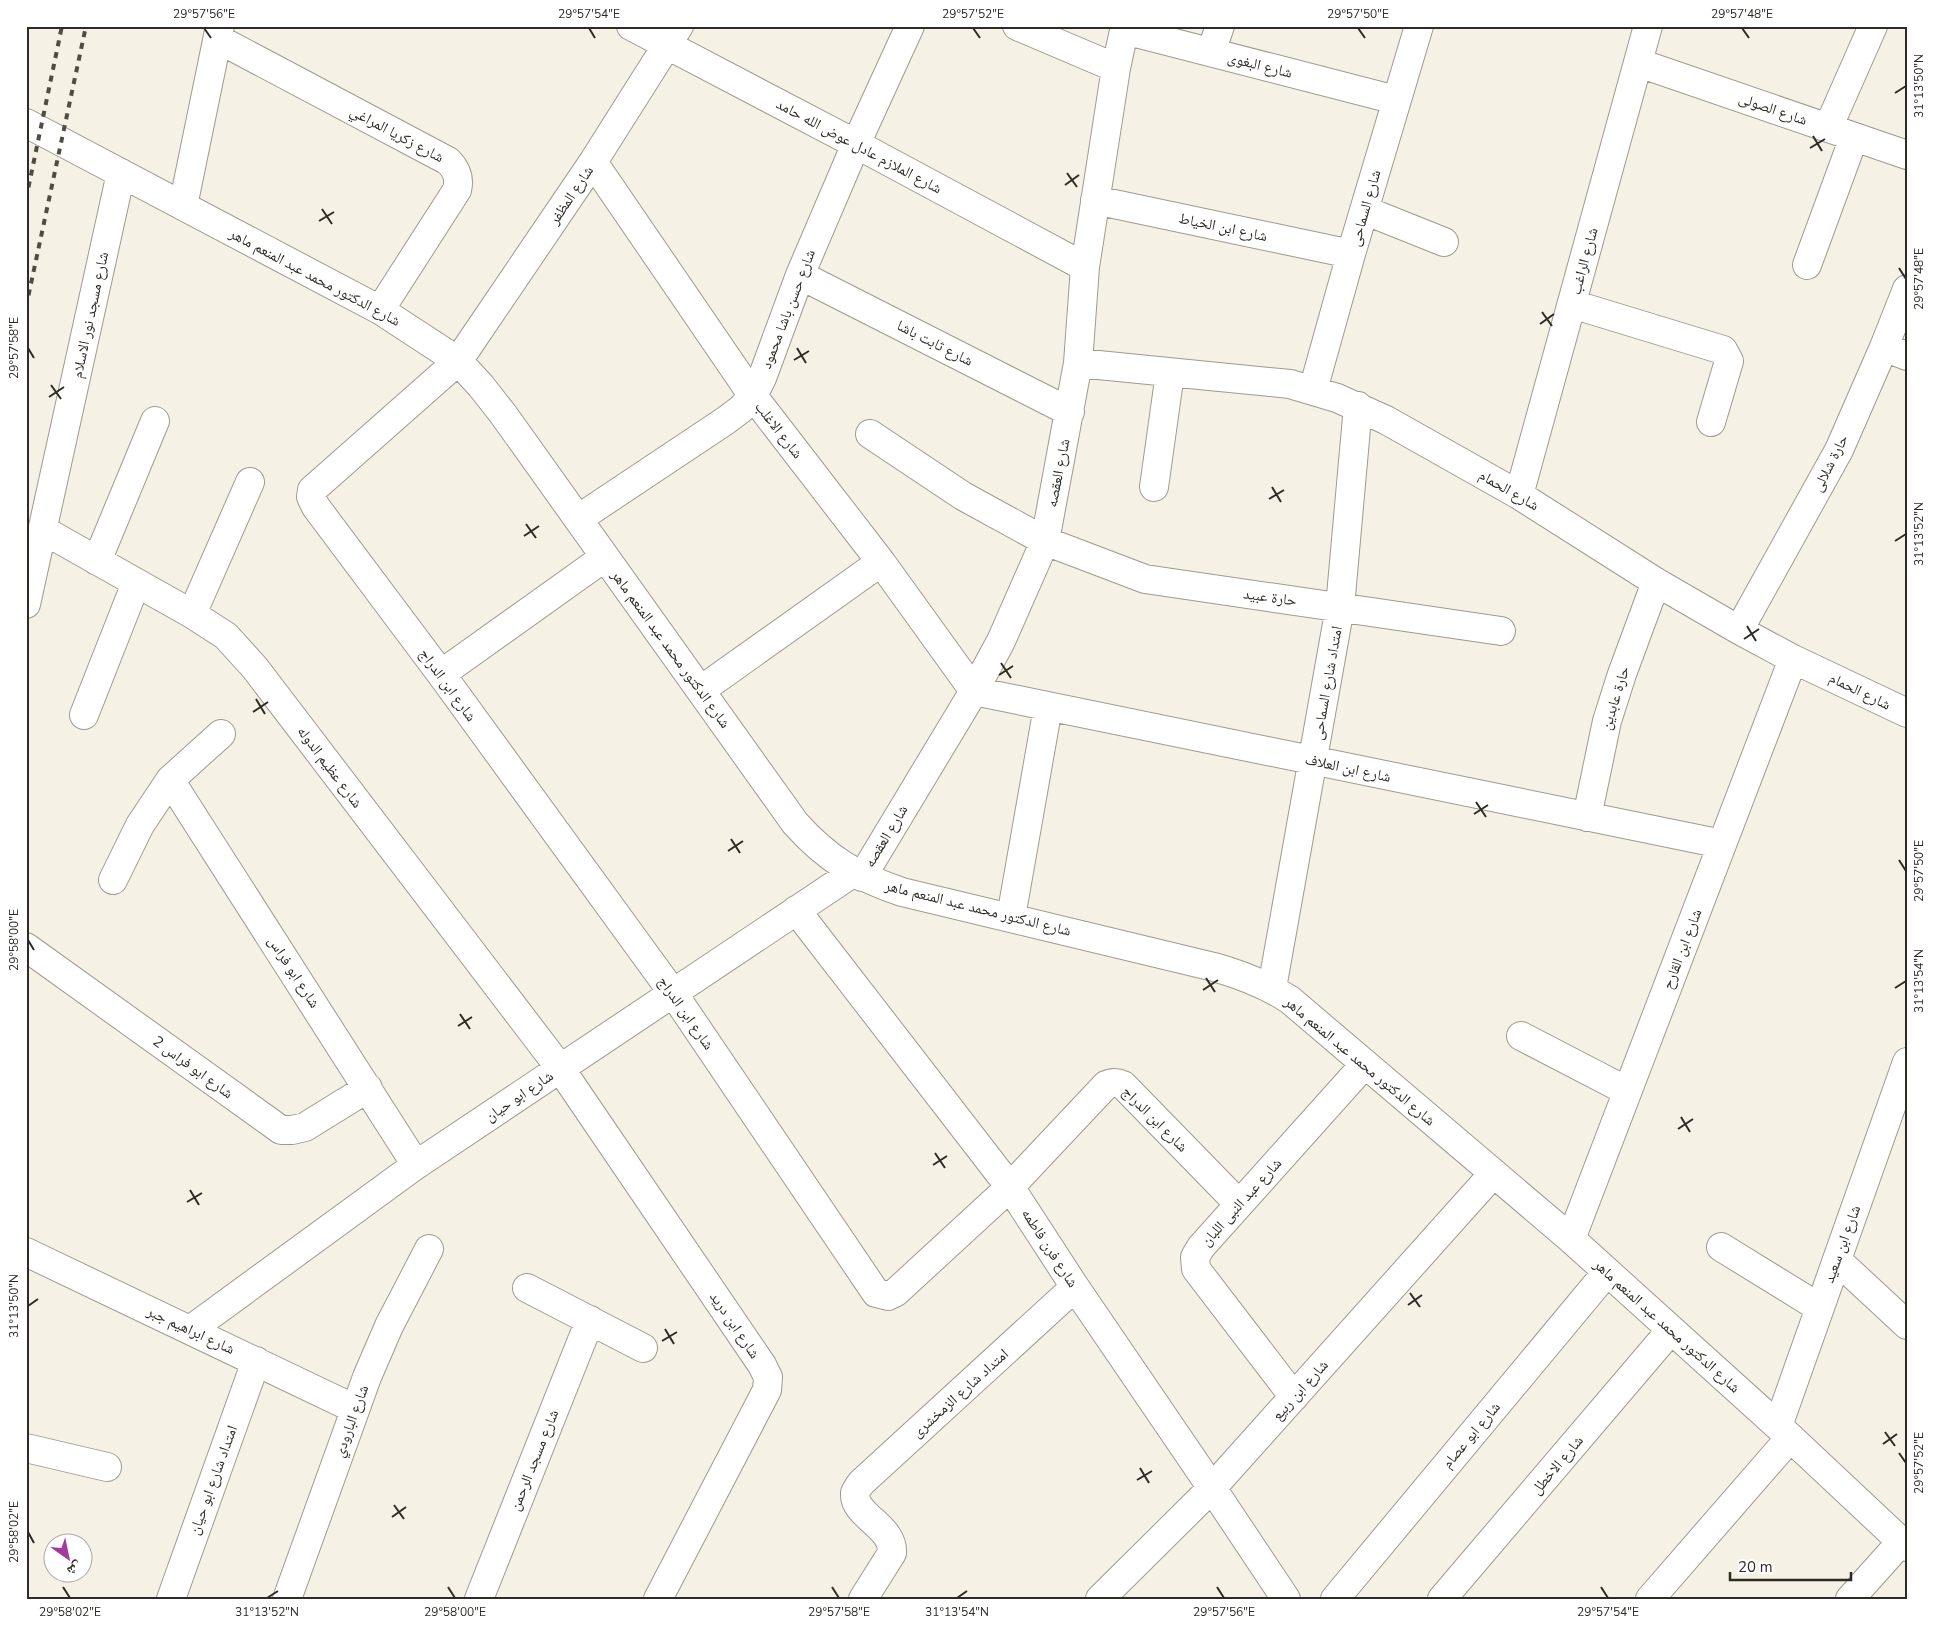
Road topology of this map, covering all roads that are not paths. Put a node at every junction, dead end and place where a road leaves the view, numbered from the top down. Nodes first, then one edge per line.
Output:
1 (631, 26) edge
2 (910, 26) edge
3 (1017, 26) edge
4 (1220, 26) edge
5 (1419, 26) edge
6 (1648, 26) edge
7 (1873, 26) edge
8 (1125, 28) edge
9 (219, 32) edge
10 (673, 36) edge
11 (1211, 52) junction
12 (1639, 63) junction
13 (1116, 68) junction
14 (1396, 100) junction
15 (26, 123) edge
16 (1828, 128) junction
17 (1854, 137) junction
18 (856, 144) junction
19 (1907, 155) edge
20 (593, 162) junction
21 (121, 173) junction
22 (1095, 200) junction
23 (183, 206) junction
24 (1364, 210) junction
25 (1444, 242) dead end
26 (1351, 254) junction
27 (1807, 265) dead end
28 (1086, 267) junction
29 (800, 275) junction
30 (1907, 289) edge
31 (1572, 304) junction
32 (380, 310) junction
33 (1896, 351) edge
34 (458, 361) junction
35 (1078, 363) junction
36 (1170, 372) junction
37 (1313, 390) junction
38 (754, 396) junction
39 (1358, 406) junction
40 (1070, 412) junction
41 (155, 421) dead end
42 (1711, 422) dead end
43 (870, 434) dead end
44 (250, 482) dead end
45 (1154, 487) dead end
46 (1519, 494) junction
47 (578, 519) junction
48 (43, 530) junction
49 (1045, 542) junction
50 (605, 557) junction
51 (97, 561) junction
52 (881, 562) junction
53 (136, 582) junction
54 (1656, 582) junction
55 (26, 604) edge
56 (1340, 607) junction
57 (192, 614) junction
58 (1739, 630) junction
59 (1501, 631) dead end
60 (1793, 659) junction
61 (441, 674) junction
62 (702, 690) junction
63 (974, 691) junction
64 (1048, 707) junction
65 (1907, 713) edge
66 (84, 715) dead end
67 (221, 734) dead end
68 (1313, 760) junction
69 (170, 780) junction
70 (1587, 817) junction
71 (1722, 844) junction
72 (858, 874) junction
73 (114, 880) dead end
74 (796, 910) junction
75 (1011, 917) junction
76 (26, 947) edge
77 (1272, 988) junction
78 (673, 993) junction
79 (1521, 1036) dead end
80 (1907, 1062) edge
81 (1365, 1064) junction
82 (560, 1068) junction
83 (368, 1088) junction
84 (1627, 1091) junction
85 (416, 1165) junction
86 (1493, 1174) junction
87 (1010, 1187) junction
88 (1239, 1204) junction
89 (1571, 1239) junction
90 (1721, 1247) dead end
91 (428, 1249) dead end
92 (26, 1252) edge
93 (1837, 1260) junction
94 (1607, 1272) junction
95 (527, 1288) dead end
96 (1075, 1288) junction
97 (1820, 1308) junction
98 (590, 1320) junction
99 (1907, 1325) edge
100 (190, 1330) junction
101 (1671, 1330) junction
102 (643, 1348) dead end
103 (256, 1361) junction
104 (1294, 1398) junction
105 (355, 1409) junction
106 (1784, 1432) junction
107 (26, 1448) edge
108 (107, 1467) dead end
109 (1212, 1488) junction
110 (1904, 1545) edge
111 (666, 1596) edge
112 (171, 1599) edge
113 (287, 1599) edge
114 (479, 1599) edge
115 (863, 1599) edge
116 (1100, 1599) edge
117 (1286, 1599) edge
118 (1335, 1599) edge
119 (1442, 1599) edge
120 (1650, 1599) edge
121 (1850, 1599) edge

1 - 10 street, شارع الملازم عادل عوض الله حامد
2 - 18 street, شارع حسن باشا محمود
3 - 13 street
4 - 11 street
5 - 14 street, شارع السماحى
6 - 12 street, شارع الراغب
7 - 16 street
8 - 11 street, شارع البغوى
8 - 13 street, شارع العقصه
9 - 23 street
9 - 32 street, شارع زكريا المراغي
10 - 18 street, شارع الملازم عادل عوض الله حامد
10 - 20 street, شارع المظفر
11 - 14 street, شارع البغوى
12 - 16 street, شارع الصولى
12 - 31 street, شارع الراغب
13 - 22 street, شارع العقصه
14 - 24 street, شارع السماحى
15 - 21 street, شارع الدكتور محمد عبد المنعم ماهر
16 - 17 street, شارع الصولى
17 - 19 street, شارع الصولى
17 - 27 street
18 - 28 street, شارع الملازم عادل عوض الله حامد
18 - 29 street, شارع حسن باشا محمود
20 - 34 street, شارع المظفر
20 - 38 street, شارع الاغلب
21 - 23 street, شارع الدكتور محمد عبد المنعم ماهر
21 - 48 street, شارع مسجد نور الاسلام
22 - 26 street, شارع ابن الخياط
22 - 28 street, شارع العقصه
23 - 32 street, شارع الدكتور محمد عبد المنعم ماهر
24 - 25 street
24 - 26 street, شارع السماحى
26 - 37 street, شارع السماحى
28 - 35 street, شارع العقصه
29 - 38 street, شارع حسن باشا محمود
29 - 40 street, شارع ثابت باشا
30 - 33 street, حارة شلالى
31 - 42 street
31 - 46 street, شارع الراغب
32 - 34 street, شارع الدكتور محمد عبد المنعم ماهر
33 - 58 street, حارة شلالى
34 - 47 street, شارع الدكتور محمد عبد المنعم ماهر
34 - 61 street, شارع ابن الدراج
35 - 36 street, شارع الحمام
35 - 40 street, شارع العقصه
36 - 37 street, شارع الحمام
36 - 45 street
37 - 39 street, شارع الحمام
38 - 47 street, شارع حسن باشا محمود
38 - 52 street, شارع الاغلب
39 - 46 street, شارع الحمام
39 - 56 street, امتداد شارع السماحى
40 - 49 street, شارع العقصه
41 - 51 street
43 - 49 street, حارة عبيد
44 - 57 street
46 - 54 street, شارع الحمام
47 - 50 street, شارع الدكتور محمد عبد المنعم ماهر
48 - 51 street, شارع عظيم الدوله
48 - 55 street, شارع مسجد نور الاسلام
49 - 56 street, حارة عبيد
49 - 63 street, شارع العقصه
50 - 61 street
50 - 62 street, شارع الدكتور محمد عبد المنعم ماهر
51 - 53 street, شارع عظيم الدوله
52 - 62 street
52 - 63 street, شارع الاغلب
53 - 57 street, شارع عظيم الدوله
53 - 66 street
54 - 58 street, شارع الحمام
54 - 70 street, حارة عابدين
56 - 59 street, حارة عبيد
56 - 68 street, امتداد شارع السماحى
57 - 82 street, شارع عظيم الدوله
58 - 60 street, شارع الحمام
60 - 65 street, شارع الحمام
60 - 71 street, شارع ابن القارح
61 - 78 street, شارع ابن الدراج
62 - 72 street, شارع الدكتور محمد عبد المنعم ماهر
63 - 64 street, شارع ابن العلاف
63 - 72 street, شارع العقصه
64 - 68 street, شارع ابن العلاف
64 - 75 street
67 - 69 street
68 - 70 street, شارع ابن العلاف
68 - 77 street, امتداد شارع السماحى
69 - 73 street
69 - 83 street, شارع ابو فراس
70 - 71 street, شارع ابن العلاف
71 - 84 street, شارع ابن القارح
72 - 74 street, شارع ابو حيان
72 - 75 street, شارع الدكتور محمد عبد المنعم ماهر
74 - 78 street, شارع ابو حيان
74 - 87 street, شارع فرن فاطمه
75 - 77 street, شارع الدكتور محمد عبد المنعم ماهر
76 - 83 street, شارع ابو فراس 2
77 - 81 street, شارع الدكتور محمد عبد المنعم ماهر
78 - 82 street, شارع ابو حيان
78 - 87 street, شارع ابن الدراج
79 - 84 street
80 - 93 street, شارع ابن سعيد
81 - 86 street, شارع الدكتور محمد عبد المنعم ماهر
81 - 88 street, شارع عبد النبى اللبان
82 - 85 street, شارع ابو حيان
82 - 111 street, شارع ابن دريد
83 - 85 street, شارع ابو فراس
84 - 89 street, شارع ابن القارح
85 - 100 street, شارع ابو حيان
86 - 89 street, شارع الدكتور محمد عبد المنعم ماهر
86 - 104 street, شارع ابن ربيع
87 - 88 street, شارع ابن الدراج
87 - 96 street, شارع فرن فاطمه
88 - 104 street, شارع عبد النبى اللبان
89 - 94 street, شارع الدكتور محمد عبد المنعم ماهر
90 - 97 street
91 - 105 street, شارع البارودي
92 - 100 street, شارع ابراهيم جبر
93 - 97 street, شارع ابن سعيد
93 - 99 street
94 - 101 street, شارع الدكتور محمد عبد المنعم ماهر
94 - 118 street, شارع ابو عصام
95 - 98 street
96 - 109 street, شارع فرن فاطمه
96 - 115 street, امتداد شارع الزمخشرى
97 - 106 street, شارع ابن سعيد
98 - 102 street
98 - 114 street, شارع مسجد الرحمن
100 - 103 street, شارع ابراهيم جبر
101 - 106 street, شارع الدكتور محمد عبد المنعم ماهر
101 - 119 street, شارع الاخطل
103 - 105 street, شارع ابراهيم جبر
103 - 112 street, امتداد شارع ابو حيان
104 - 109 street, شارع ابن ربيع
105 - 113 street, شارع البارودي
106 - 110 street, شارع الدكتور محمد عبد المنعم ماهر
106 - 120 street
107 - 108 street
109 - 116 street, شارع ابن ربيع
109 - 117 street, شارع فرن فاطمه
110 - 121 street

